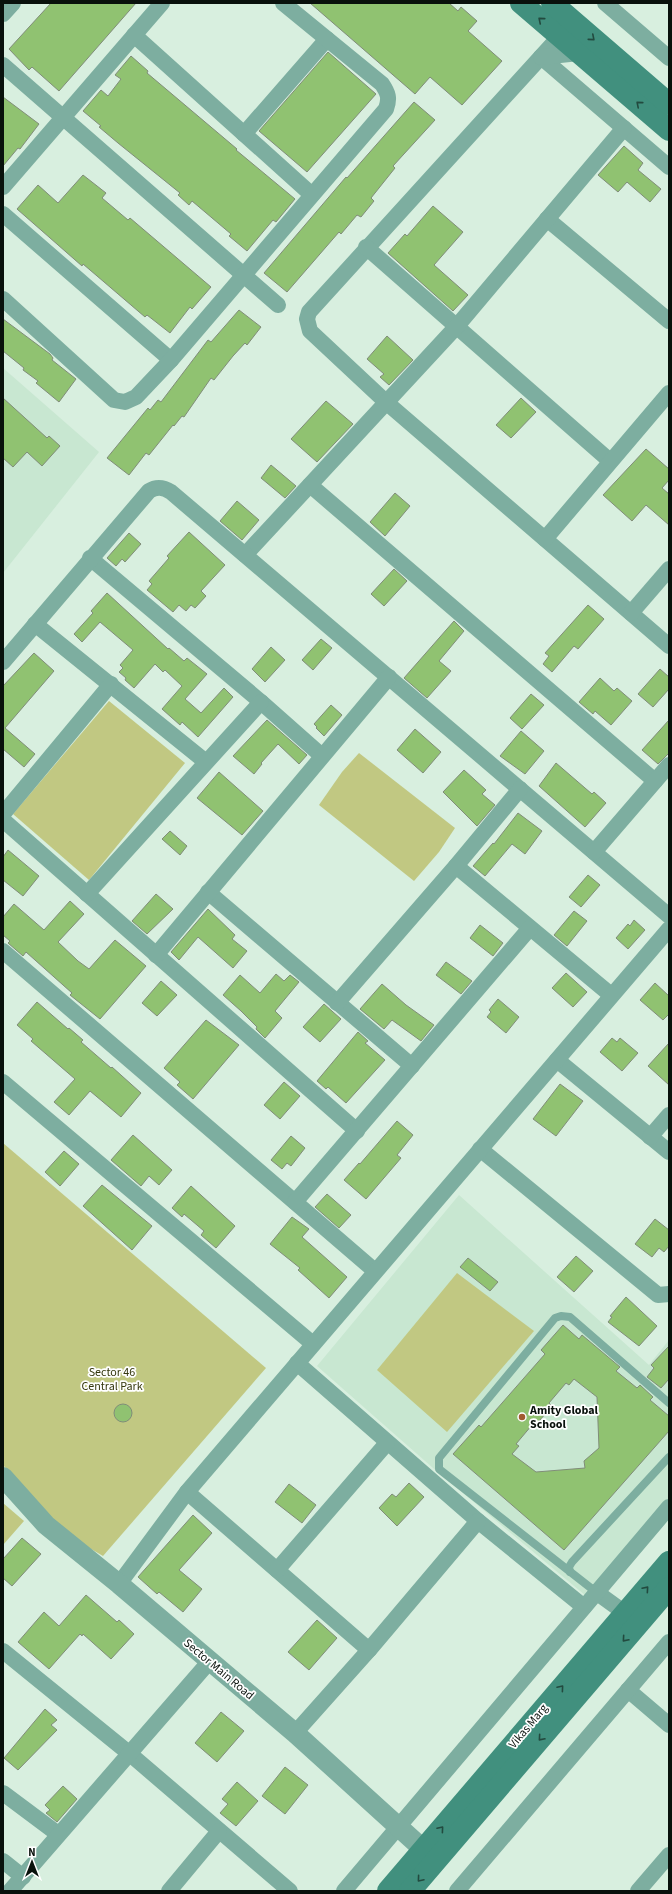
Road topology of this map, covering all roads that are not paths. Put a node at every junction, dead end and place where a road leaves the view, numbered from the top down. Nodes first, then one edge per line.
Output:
1 (12, 3) edge
2 (162, 3) edge
3 (283, 3) edge
4 (521, 3) edge
5 (552, 3) edge
6 (605, 3) edge
7 (3, 14) edge
8 (134, 35) junction
9 (560, 36) junction
10 (327, 40) junction
11 (579, 53) junction
12 (541, 57) junction
13 (669, 58) edge
14 (3, 65) edge
15 (669, 104) edge
16 (63, 118) junction
17 (624, 128) junction
18 (669, 130) edge
19 (244, 134) junction
20 (669, 167) edge
21 (3, 187) edge
22 (312, 195) junction
23 (3, 214) edge
24 (547, 219) junction
25 (366, 247) junction
26 (243, 275) junction
27 (3, 299) edge
28 (278, 305) dead end
29 (669, 321) edge
30 (457, 326) junction
31 (171, 360) junction
32 (669, 393) edge
33 (387, 402) junction
34 (610, 460) junction
35 (310, 485) junction
36 (545, 539) junction
37 (246, 555) junction
38 (90, 558) junction
39 (669, 569) edge
40 (631, 613) junction
41 (35, 624) junction
42 (669, 646) edge
43 (3, 662) edge
44 (389, 678) junction
45 (111, 684) junction
46 (261, 702) junction
47 (322, 756) junction
48 (206, 762) junction
49 (669, 765) edge
50 (655, 781) junction
51 (520, 789) junction
52 (3, 814) edge
53 (3, 820) edge
54 (594, 852) junction
55 (456, 866) junction
56 (208, 892) junction
57 (87, 894) junction
58 (669, 916) edge
59 (530, 928) junction
60 (669, 929) edge
61 (3, 951) edge
62 (156, 955) junction
63 (611, 996) junction
64 (337, 1003) junction
65 (557, 1060) junction
66 (412, 1066) junction
67 (3, 1082) edge
68 (669, 1115) edge
69 (357, 1131) junction
70 (650, 1136) junction
71 (480, 1149) junction
72 (669, 1152) edge
73 (295, 1202) junction
74 (375, 1271) junction
75 (669, 1294) edge
76 (313, 1344) junction
77 (297, 1363) junction
78 (669, 1403) edge
79 (387, 1444) junction
80 (669, 1457) edge
81 (3, 1477) edge
82 (187, 1492) junction
83 (669, 1507) edge
84 (478, 1521) junction
85 (669, 1562) edge
86 (277, 1570) junction
87 (570, 1572) junction
88 (118, 1584) junction
89 (669, 1588) edge
90 (596, 1592) junction
91 (584, 1607) junction
92 (625, 1613) junction
93 (669, 1642) edge
94 (3, 1650) edge
95 (369, 1650) junction
96 (209, 1662) junction
97 (628, 1690) junction
98 (669, 1725) edge
99 (295, 1733) junction
100 (130, 1754) junction
101 (3, 1793) edge
102 (398, 1828) junction
103 (219, 1831) junction
104 (58, 1834) junction
105 (430, 1855) junction
106 (669, 1856) edge
107 (3, 1861) edge
108 (22, 1877) junction
109 (10, 1891) edge
110 (169, 1891) edge
111 (290, 1891) edge
112 (344, 1891) edge
113 (388, 1891) edge
114 (410, 1891) edge
115 (457, 1891) edge
116 (638, 1891) edge

1 - 7 street
2 - 8 street
3 - 10 street
9 -> 4 main road
5 -> 15 main road
6 - 13 street
8 - 16 street
8 - 19 street
9 - 11 main road
9 - 12 street
10 - 19 street
10 - 22 street
11 - 12 street
18 -> 11 main road
12 - 17 street
12 - 25 street
14 - 16 street
16 - 21 street
16 - 26 street
17 - 20 street
17 - 24 street
19 - 22 street
22 - 26 street
23 - 31 street
24 - 29 street
24 - 30 street
25 - 30 street
25 - 33 street
26 - 28 street
26 - 31 street
27 - 31 street
30 - 33 street
30 - 34 street
32 - 34 street
33 - 35 street
33 - 36 street
34 - 36 street
35 - 37 street
35 - 50 street
36 - 40 street
37 - 38 street
37 - 44 street
38 - 41 street
38 - 46 street
39 - 40 street
40 - 42 street
41 - 43 street
41 - 45 street
44 - 47 street
44 - 51 street
45 - 48 street
45 - 52 street
46 - 47 street
46 - 48 street
47 - 56 street
48 - 57 street
49 - 50 street
50 - 54 street
51 - 54 street
51 - 55 street
53 - 57 street
54 - 58 street
55 - 59 street
55 - 64 street
56 - 62 street
56 - 64 street
57 - 62 street
59 - 63 street
59 - 66 street
60 - 63 street
61 - 73 street
62 - 69 street
63 - 65 street
64 - 66 street
65 - 70 street
65 - 71 street
66 - 69 street
67 - 76 street
68 - 70 street
69 - 73 street
70 - 72 street
71 - 74 street
71 - 75 street
73 - 74 street
74 - 76 street
76 - 77 street
77 - 79 street
77 - 82 street
78 - 87 lane
79 - 84 street
79 - 86 street
80 - 87 lane
81 - 88 street, Sector Main Road
82 - 86 street
82 - 88 street
83 - 90 street
84 - 91 street
84 - 95 street
92 -> 85 main road, Vikas Marg
86 - 95 street
87 - 90 lane
88 - 96 street, Sector Main Road
89 -> 105 main road, Vikas Marg
90 - 91 street
90 - 92 street
91 - 102 street
105 -> 92 main road, Vikas Marg
93 - 97 street
94 - 100 street
95 - 99 street
96 - 99 street, Sector Main Road
96 - 100 street
97 - 98 street
97 - 115 street
99 - 102 street, Sector Main Road
100 - 103 street
100 - 104 street
101 - 104 street
102 - 105 street, Sector Main Road
102 - 112 street
103 - 110 street
103 - 111 street
104 - 108 street
105 - 113 main road, Vikas Marg
105 -> 114 main road, Vikas Marg
106 - 116 street
107 - 108 street
108 - 109 street

